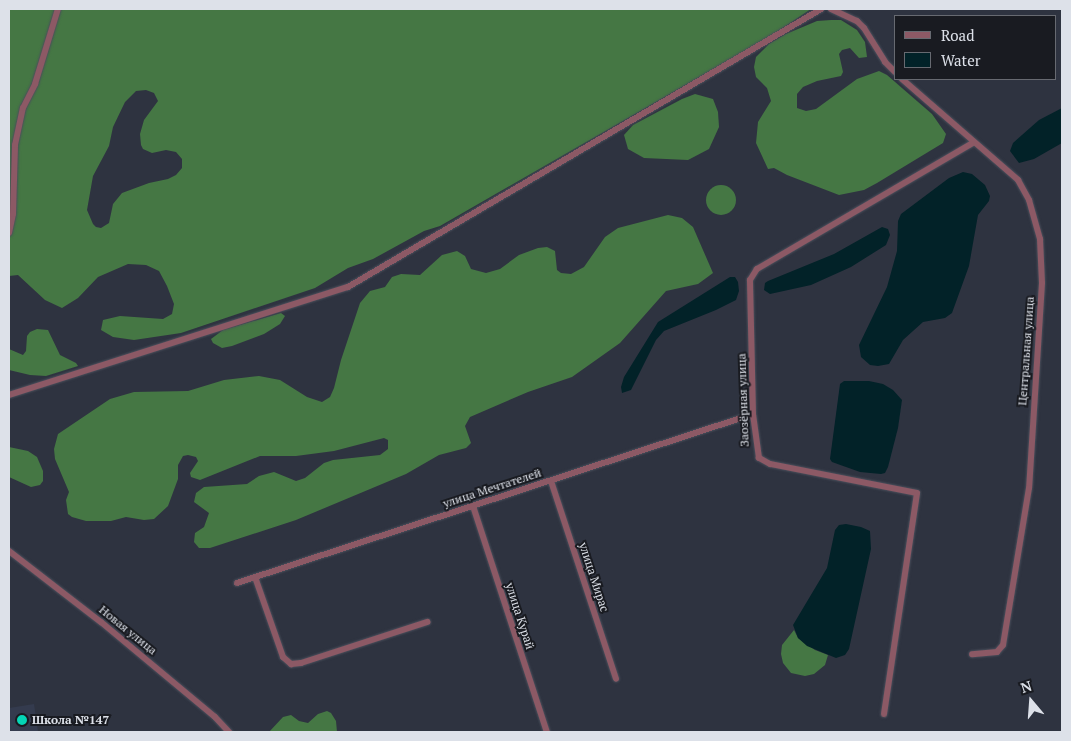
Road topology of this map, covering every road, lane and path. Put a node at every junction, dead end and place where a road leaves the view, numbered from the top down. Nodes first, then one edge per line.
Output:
1 (58, 9) edge
2 (821, 9) edge
3 (831, 9) edge
4 (894, 71) edge
5 (903, 80) edge
6 (974, 142) junction
7 (9, 233) edge
8 (9, 395) edge
9 (753, 414) junction
10 (551, 481) junction
11 (473, 506) junction
12 (9, 551) edge
13 (254, 577) junction
14 (237, 583) dead end
15 (427, 622) dead end
16 (972, 654) dead end
17 (616, 679) dead end
18 (884, 714) dead end
19 (229, 732) edge
20 (547, 732) edge

1 - 7 street
2 - 8 street
3 - 4 street
5 - 6 street, Центральная улица
6 - 9 street, Заозёрная улица
6 - 16 street, Центральная улица
9 - 10 street, улица Мечтателей
9 - 18 street, Заозёрная улица
10 - 11 street, улица Мечтателей
10 - 17 street, улица Мирас
11 - 13 street, улица Мечтателей
11 - 20 street, улица Курай
12 - 19 street, Новая улица
13 - 14 street, улица Мечтателей
13 - 15 street

